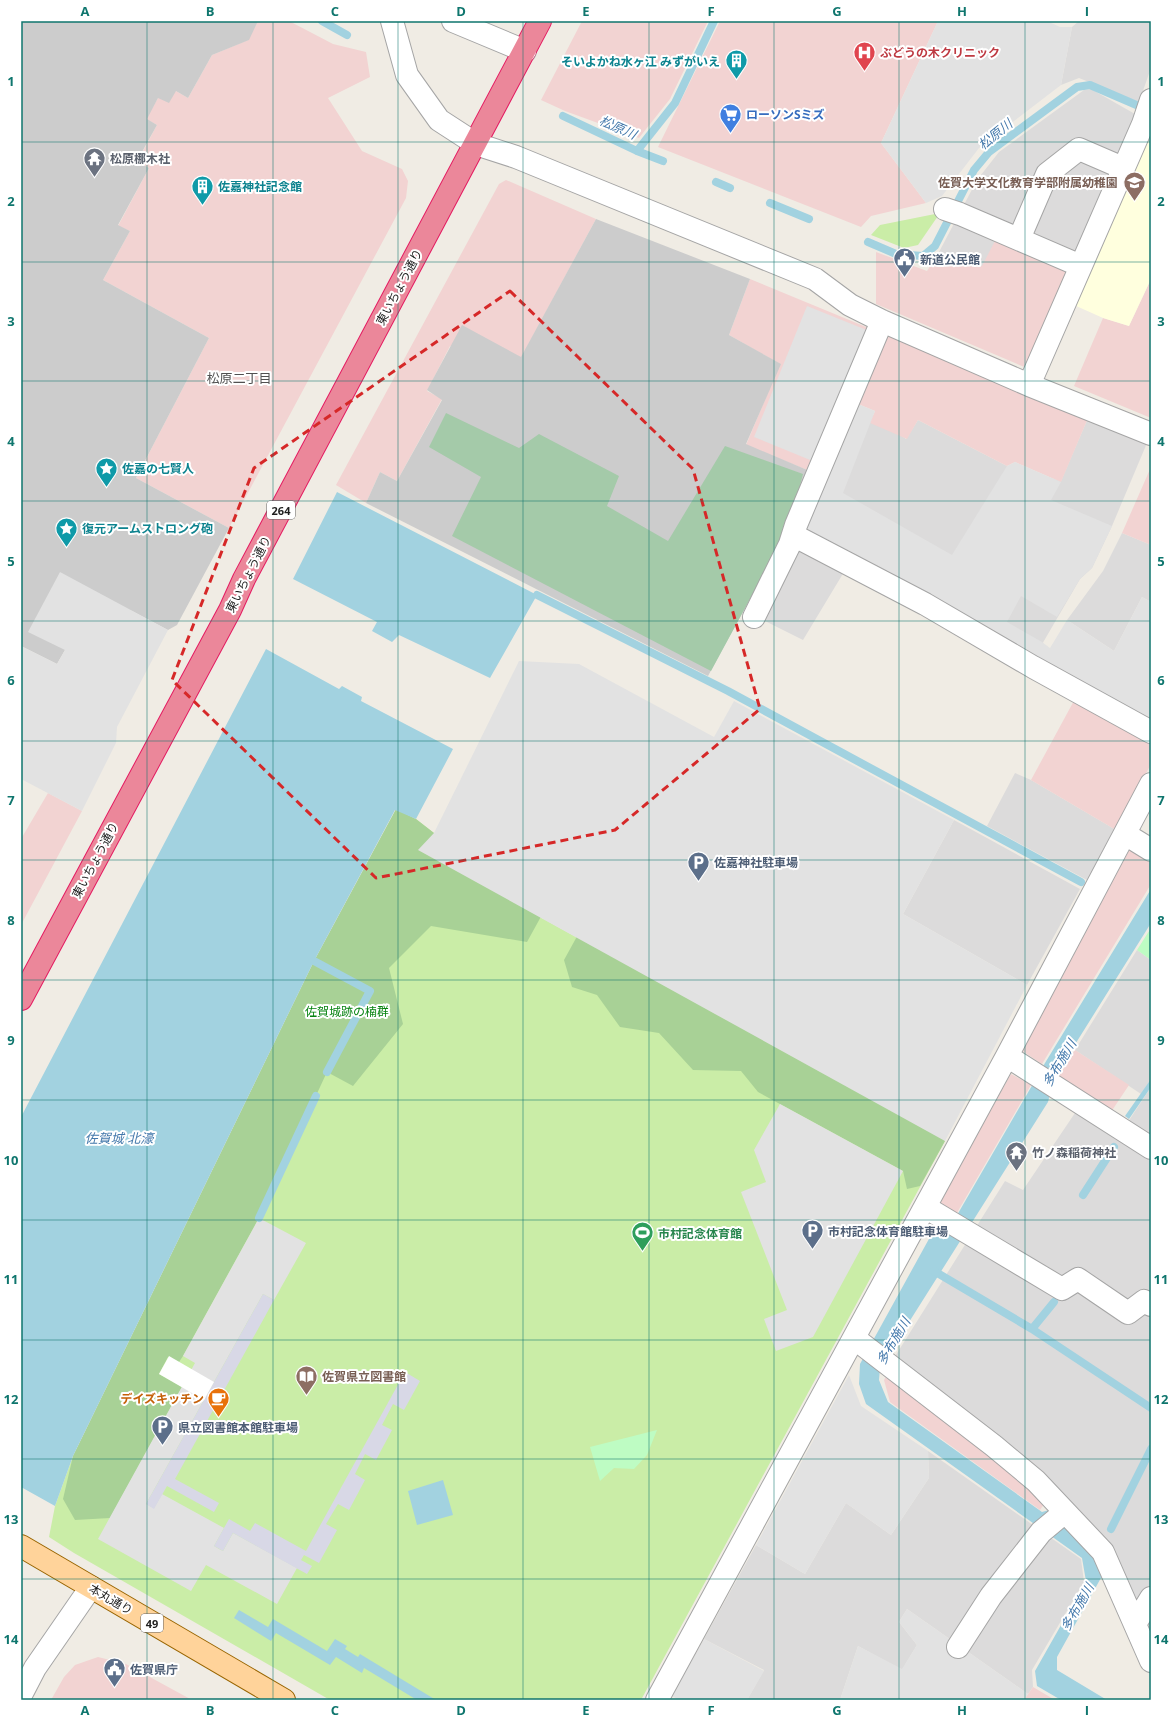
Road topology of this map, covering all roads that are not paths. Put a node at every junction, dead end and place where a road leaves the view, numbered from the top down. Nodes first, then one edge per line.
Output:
1 (392, 21) edge
2 (453, 21) edge
3 (540, 21) edge
4 (525, 51) junction
5 (1151, 100) edge
6 (476, 144) junction
7 (1124, 168) junction
8 (952, 212) dead end
9 (1019, 239) junction
10 (1081, 266) junction
11 (882, 320) junction
12 (1029, 384) junction
13 (1151, 434) edge
14 (793, 535) junction
15 (754, 617) dead end
16 (1151, 732) edge
17 (1151, 784) edge
18 (1125, 834) junction
19 (1151, 850) edge
20 (21, 998) edge
21 (1007, 1056) junction
22 (1151, 1148) edge
23 (925, 1207) junction
24 (1151, 1305) edge
25 (859, 1343) junction
26 (1065, 1512) junction
27 (21, 1546) edge
28 (91, 1587) junction
29 (1151, 1598) edge
30 (1135, 1624) junction
31 (958, 1647) dead end
32 (1151, 1661) edge
33 (21, 1694) edge
34 (284, 1700) edge
35 (657, 1700) edge

1 - 6 street
2 - 4 street
3 - 4 highway, 東いちょう通り / 264
4 - 6 highway, 東いちょう通り / 264
5 - 7 street
6 - 11 street
6 - 20 highway, 東いちょう通り / 264
7 - 9 street
7 - 10 street
8 - 9 street
9 - 10 street
10 - 12 street
11 - 12 street
11 - 14 street
12 - 13 street
14 - 15 street
14 - 16 street
17 - 18 street
18 - 19 street
18 - 21 street
21 - 22 street
21 - 23 street
23 - 24 street
23 - 25 street
25 - 26 street
25 - 35 street
26 - 30 street
26 - 31 street
27 - 28 main road, 本丸通り / 49
28 - 33 street
28 - 34 main road, 本丸通り / 49
29 - 30 street
30 - 32 street

